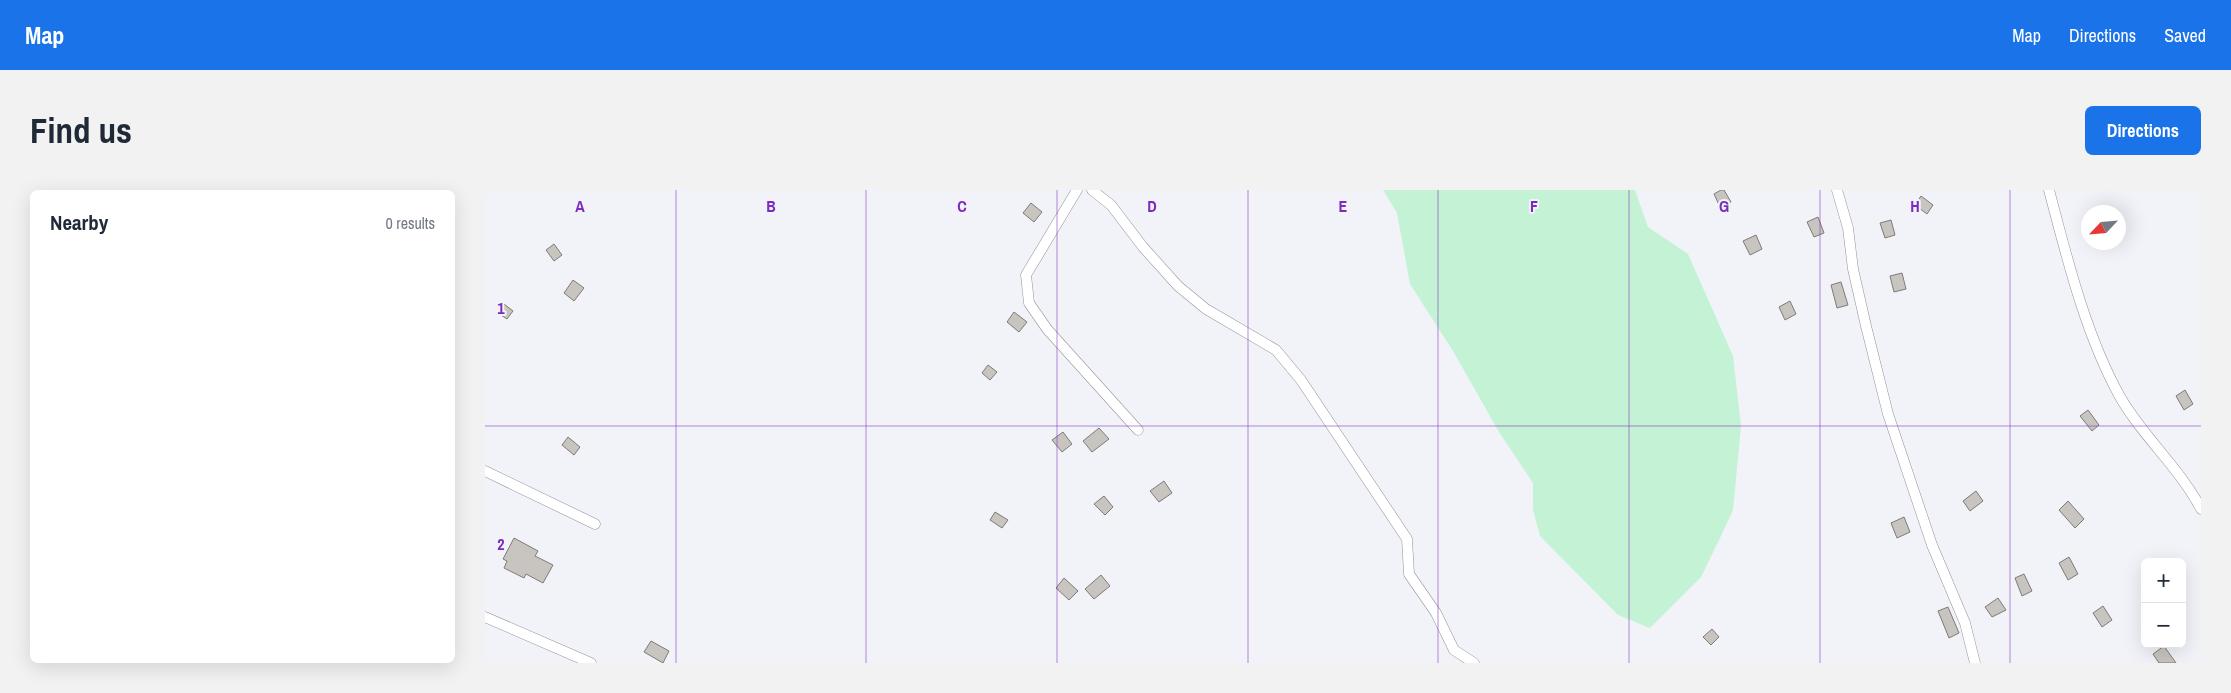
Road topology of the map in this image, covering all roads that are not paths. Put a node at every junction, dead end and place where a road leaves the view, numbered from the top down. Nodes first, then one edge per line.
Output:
1 (1077, 190) edge
2 (1092, 190) edge
3 (1837, 190) edge
4 (2049, 190) edge
5 (1138, 430) dead end
6 (485, 470) edge
7 (2201, 509) edge
8 (595, 524) dead end
9 (485, 617) edge
10 (591, 663) edge
11 (1474, 663) edge
12 (1975, 663) edge

1 - 5 street
2 - 11 street
3 - 12 street
4 - 7 street
6 - 8 street
9 - 10 street

